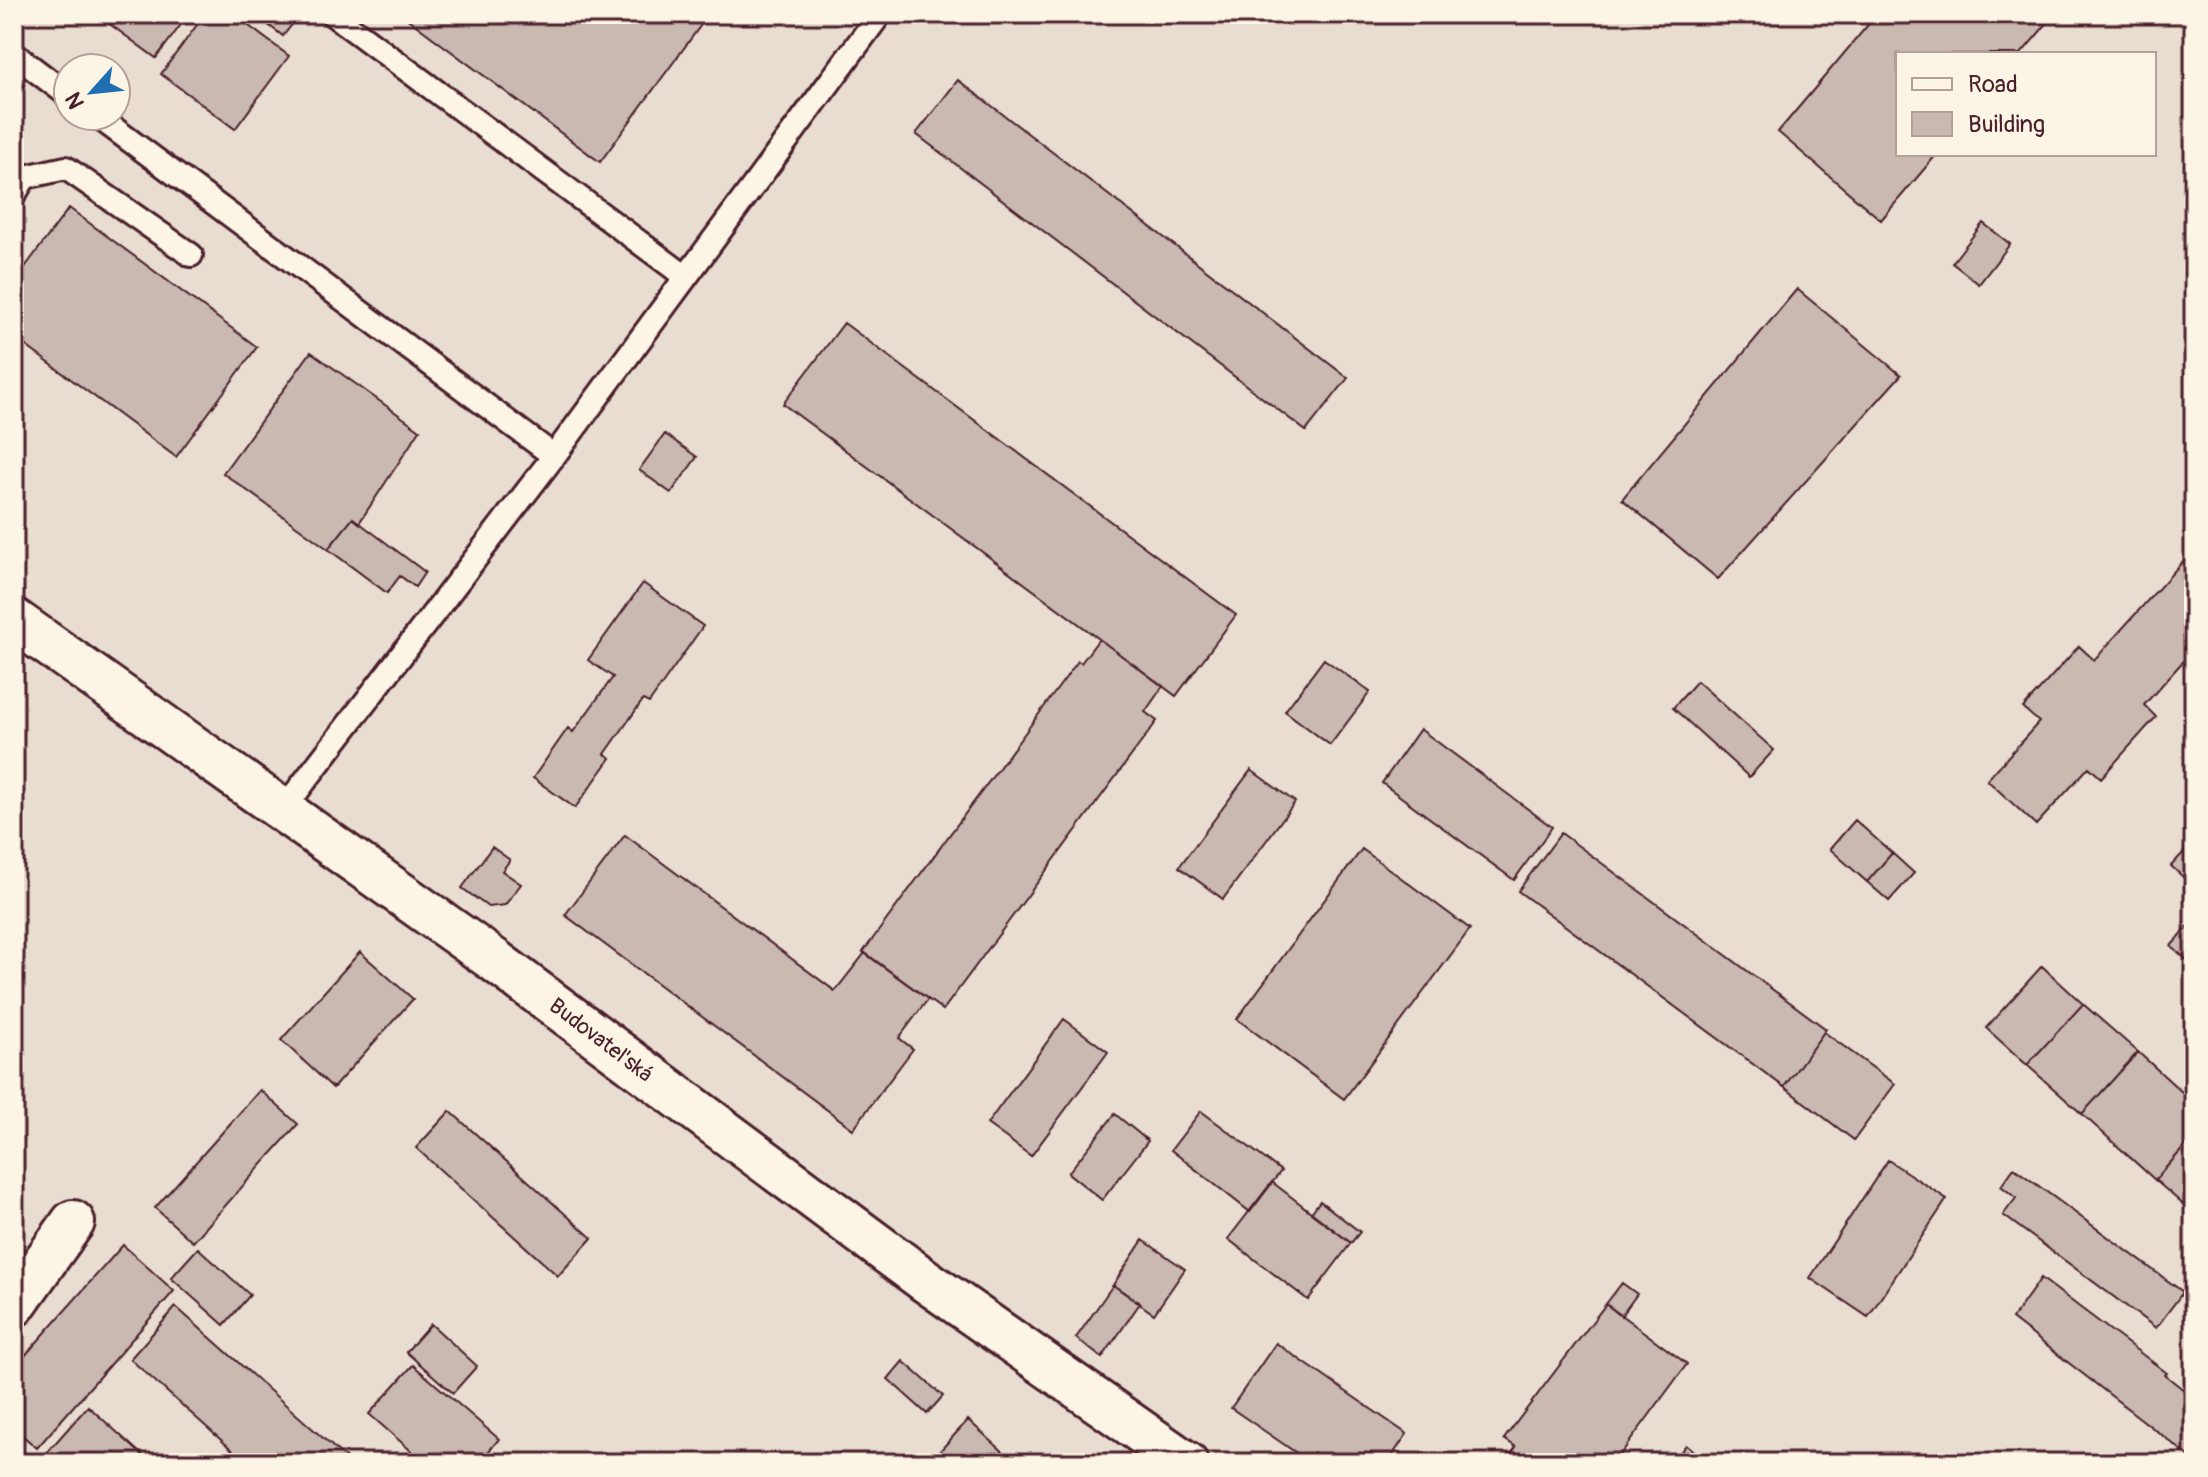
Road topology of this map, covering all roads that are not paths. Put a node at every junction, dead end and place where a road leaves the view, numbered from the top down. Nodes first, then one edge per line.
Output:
1 (332, 14) edge
2 (880, 14) edge
3 (14, 54) edge
4 (52, 83) edge
5 (119, 132) edge
6 (14, 195) edge
7 (191, 255) dead end
8 (686, 277) junction
9 (554, 456) junction
10 (14, 620) edge
11 (282, 811) junction
12 (73, 1222) dead end
13 (14, 1305) edge
14 (1186, 1463) edge

1 - 8 lane
2 - 8 lane
3 - 4 lane
5 - 9 lane
6 - 7 lane
8 - 9 lane
9 - 11 lane
10 - 11 street, Budovateľská
11 - 14 street, Budovateľská
12 - 13 street

